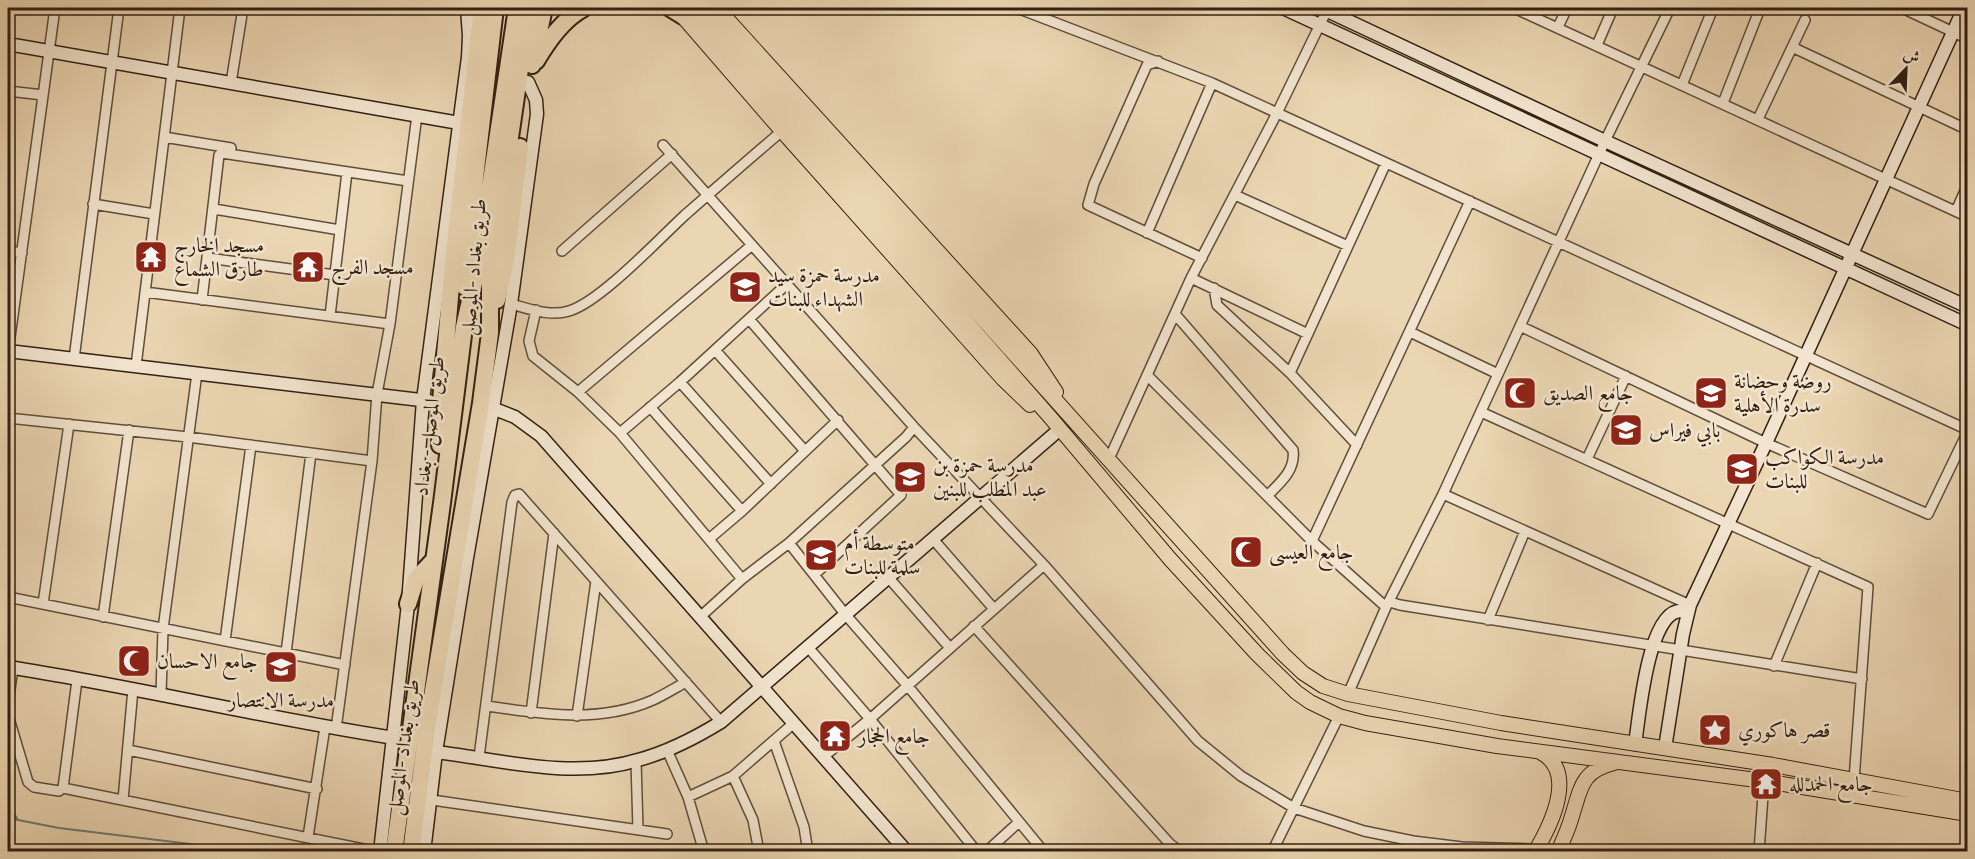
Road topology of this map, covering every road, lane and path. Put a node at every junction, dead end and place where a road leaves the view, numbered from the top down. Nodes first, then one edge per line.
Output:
1 (55, 8) edge
2 (119, 8) edge
3 (180, 8) edge
4 (243, 8) edge
5 (467, 8) edge
6 (482, 8) edge
7 (495, 8) edge
8 (517, 8) edge
9 (529, 8) edge
10 (544, 8) edge
11 (584, 8) edge
12 (704, 8) edge
13 (717, 8) edge
14 (1017, 8) edge
15 (1283, 8) edge
16 (1325, 8) edge
17 (1567, 8) edge
18 (1613, 8) edge
19 (1670, 8) edge
20 (1713, 8) edge
21 (1902, 8) edge
22 (1964, 8) edge
23 (1519, 9) edge
24 (680, 10) edge
25 (1759, 11) dead end
26 (1805, 20) dead end
27 (1320, 25) junction
28 (1558, 27) junction
29 (1953, 32) junction
30 (1968, 39) edge
31 (8, 44) edge
32 (1597, 45) junction
33 (1792, 47) junction
34 (49, 51) junction
35 (1158, 61) junction
36 (111, 62) junction
37 (1642, 67) junction
38 (171, 73) junction
39 (530, 76) junction
40 (231, 83) junction
41 (1212, 83) junction
42 (1682, 85) junction
43 (8, 91) edge
44 (43, 95) junction
45 (1724, 103) junction
46 (1919, 108) junction
47 (1277, 112) junction
48 (417, 115) junction
49 (1758, 119) junction
50 (459, 123) junction
51 (1968, 130) edge
52 (782, 131) junction
53 (164, 137) junction
54 (1605, 141) junction
55 (663, 144) dead end
56 (672, 154) junction
57 (1599, 154) junction
58 (1386, 163) junction
59 (328, 164) dead end
60 (347, 172) junction
61 (1886, 179) junction
62 (408, 181) junction
63 (1968, 184) edge
64 (708, 195) junction
65 (1235, 195) junction
66 (1470, 201) junction
67 (93, 204) junction
68 (213, 209) junction
69 (1956, 211) junction
70 (154, 214) junction
71 (1968, 217) edge
72 (340, 230) junction
73 (1147, 233) junction
74 (1559, 241) junction
75 (752, 244) junction
76 (1348, 246) junction
77 (8, 251) edge
78 (562, 251) dead end
79 (22, 253) junction
80 (1852, 254) junction
81 (208, 258) junction
82 (1203, 258) junction
83 (1845, 267) junction
84 (334, 275) junction
85 (1191, 278) junction
86 (787, 284) junction
87 (1214, 288) junction
88 (145, 292) junction
89 (202, 300) junction
90 (1952, 300) junction
91 (511, 304) junction
92 (1968, 307) edge
93 (536, 310) junction
94 (1175, 314) junction
95 (1945, 315) junction
96 (330, 316) junction
97 (749, 319) junction
98 (390, 324) junction
99 (1968, 325) edge
100 (1520, 326) junction
101 (464, 327) junction
102 (1410, 332) junction
103 (490, 333) junction
104 (1308, 334) junction
105 (715, 350) junction
106 (8, 352) edge
107 (1805, 356) junction
108 (74, 359) junction
109 (136, 366) junction
110 (1015, 367) junction
111 (197, 373) junction
112 (1290, 374) junction
113 (1498, 374) junction
114 (1148, 376) junction
115 (1626, 376) junction
116 (680, 382) junction
117 (578, 392) junction
118 (377, 394) junction
119 (423, 400) junction
120 (441, 401) junction
121 (488, 406) junction
122 (650, 407) junction
123 (1063, 408) junction
124 (1481, 411) junction
125 (1050, 417) junction
126 (8, 418) edge
127 (838, 420) junction
128 (69, 424) junction
129 (914, 427) junction
130 (1059, 429) junction
131 (129, 430) junction
132 (1968, 430) edge
133 (620, 433) junction
134 (188, 437) junction
135 (1766, 443) junction
136 (251, 445) junction
137 (1357, 445) junction
138 (805, 451) junction
139 (311, 453) junction
140 (1108, 459) junction
141 (1587, 459) junction
142 (372, 461) junction
143 (873, 465) junction
144 (771, 484) junction
145 (1443, 494) junction
146 (1267, 496) junction
147 (980, 498) junction
148 (442, 503) junction
149 (742, 511) junction
150 (1729, 523) junction
151 (1525, 531) junction
152 (554, 533) junction
153 (932, 538) junction
154 (709, 539) junction
155 (1312, 541) junction
156 (789, 543) junction
157 (1186, 547) junction
158 (467, 558) junction
159 (1170, 559) junction
160 (434, 560) junction
161 (1817, 563) junction
162 (1044, 565) junction
163 (814, 575) junction
164 (888, 577) junction
165 (742, 579) junction
166 (596, 581) junction
167 (8, 597) edge
168 (450, 597) junction
169 (43, 604) junction
170 (408, 604) junction
171 (1388, 604) junction
172 (993, 609) junction
173 (1688, 609) junction
174 (845, 614) junction
175 (700, 616) junction
176 (103, 617) junction
177 (1488, 620) junction
178 (974, 626) junction
179 (163, 629) junction
180 (225, 641) junction
181 (1652, 645) junction
182 (807, 646) junction
183 (950, 648) junction
184 (1681, 650) junction
185 (286, 653) junction
186 (345, 665) junction
187 (1774, 666) junction
188 (10, 668) edge
189 (1862, 679) junction
190 (77, 680) junction
191 (686, 682) junction
192 (907, 685) junction
193 (761, 686) junction
194 (133, 689) junction
195 (161, 694) junction
196 (1348, 694) junction
197 (8, 704) edge
198 (487, 706) junction
199 (531, 713) junction
200 (8, 714) edge
201 (577, 716) junction
202 (1339, 716) junction
203 (870, 719) junction
204 (721, 722) junction
205 (794, 723) junction
206 (1501, 723) junction
207 (331, 728) junction
208 (394, 738) junction
209 (774, 741) junction
210 (1635, 744) junction
211 (1497, 746) junction
212 (1665, 748) junction
213 (128, 750) junction
214 (667, 750) junction
215 (1538, 751) junction
216 (436, 752) junction
217 (823, 757) junction
218 (479, 758) junction
219 (636, 761) junction
220 (1616, 762) junction
221 (733, 776) junction
222 (1854, 780) junction
223 (1764, 781) junction
224 (63, 788) junction
225 (317, 789) junction
226 (688, 797) junction
227 (1968, 799) edge
228 (123, 800) junction
229 (432, 800) junction
230 (1294, 808) junction
231 (1968, 814) edge
232 (1019, 822) junction
233 (638, 829) junction
234 (667, 834) dead end
235 (308, 837) junction
236 (1168, 848) edge
237 (1536, 850) edge
238 (379, 852) edge
239 (394, 852) edge
240 (411, 852) edge
241 (424, 852) edge
242 (704, 852) edge
243 (759, 852) edge
244 (808, 852) edge
245 (906, 852) edge
246 (977, 852) edge
247 (986, 852) edge
248 (1044, 852) edge
249 (1180, 852) edge
250 (1272, 852) edge
251 (1558, 852) edge
252 (1759, 852) edge

1 - 34 street
2 - 36 street
3 - 38 street
4 - 40 street
5 - 50 street
6 - 120 highway
7 - 101 highway
8 - 101 highway, طريق الموصل - بغداد
9 - 103 highway, طريق بغداد -الموصل
10 - 39 highway
11 - 39 highway
12 - 110 main road
13 - 123 main road
14 - 35 street
15 - 27 street
16 - 27 street
16 - 54 street
17 - 28 street
18 - 32 street
19 - 37 street
20 - 42 street
21 - 29 street
22 - 29 street
23 - 28 street
24 - 52 main road
24 - 110 main road
25 - 45 street
26 - 33 street
27 - 47 street
27 - 57 street
28 - 32 street
29 - 30 street
29 - 46 street
31 - 34 street
32 - 37 street
33 - 46 street
33 - 49 street
34 - 36 street
34 - 44 street
35 - 41 street
35 - 73 street
36 - 38 street
36 - 67 street
37 - 42 street
37 - 54 street
38 - 40 street
38 - 53 street
39 - 91 street
39 - 103 highway
40 - 48 street
41 - 47 street
41 - 73 street
42 - 45 street
43 - 44 street
44 - 79 street
45 - 49 street
46 - 51 street
46 - 61 street
47 - 58 street
47 - 65 street
48 - 50 street
48 - 62 street
49 - 61 street
50 - 119 street
52 - 64 street
52 - 125 main road
53 - 59 street
53 - 70 street
54 - 57 street
54 - 80 street
55 - 56 street
56 - 64 street
56 - 78 street
57 - 74 street
57 - 83 street
58 - 66 street
58 - 76 street
60 - 62 street
60 - 68 street
60 - 72 street
61 - 69 street
61 - 80 street
62 - 98 street
63 - 69 street
64 - 75 street
64 - 93 street
65 - 76 street
65 - 82 street
66 - 74 street
66 - 102 street
67 - 70 street
67 - 108 street
68 - 72 street
68 - 81 street
69 - 71 street
70 - 88 street
72 - 84 street
73 - 82 street
74 - 100 street
74 - 107 street
75 - 86 street
75 - 117 street
76 - 104 street
77 - 79 street
79 - 106 street
80 - 83 street
80 - 90 street
81 - 84 street
81 - 89 street
82 - 85 street
83 - 95 street
83 - 107 street
84 - 96 street
85 - 87 street
85 - 94 street
86 - 97 street
86 - 129 street
87 - 104 street
87 - 112 street
88 - 89 street
88 - 109 street
89 - 96 street
90 - 92 street
90 - 95 street
91 - 93 street
91 - 121 street
93 - 117 street
94 - 114 street
94 - 146 street
95 - 99 street
96 - 98 street
97 - 105 street
97 - 127 street
98 - 118 street
100 - 113 street
100 - 115 street
101 - 148 highway, طريق الموصل - بغداد
102 - 113 street
102 - 137 street
103 - 121 highway, طريق بغداد -الموصل
104 - 112 street
105 - 116 street
105 - 138 street
106 - 108 street
107 - 132 street
107 - 135 street
108 - 109 street
109 - 111 street
110 - 123 main road
110 - 125 main road
111 - 118 street
111 - 134 street
112 - 137 street
113 - 124 street
114 - 140 street
114 - 146 street
115 - 135 street
115 - 141 street
116 - 122 street
116 - 144 street
117 - 133 street
118 - 119 street
118 - 142 street
119 - 120 street
119 - 170 street
120 - 148 highway
121 - 158 street
121 - 168 highway, طريق بغداد -الموصل
121 - 175 street
122 - 133 street
122 - 149 street
123 - 140 main road
124 - 141 street
124 - 145 street
125 - 130 main road
126 - 128 street
127 - 138 street
127 - 143 street
128 - 131 street
128 - 169 street
129 - 143 street
129 - 147 street
130 - 147 street
130 - 159 main road
131 - 134 street
131 - 176 street
132 - 135 street
133 - 154 street
134 - 136 street
134 - 179 street
135 - 150 street
136 - 139 street
136 - 180 street
137 - 155 street
138 - 144 street
139 - 142 street
139 - 185 street
140 - 157 main road
141 - 150 street
142 - 186 street
143 - 156 street
143 - 163 street
144 - 149 street
145 - 151 street
145 - 171 street
146 - 155 street
147 - 153 street
147 - 162 street
148 - 160 highway, طريق الموصل - بغداد
149 - 154 street
150 - 161 street
150 - 173 street
151 - 173 street
151 - 177 street
152 - 166 street
152 - 198 street
152 - 199 street
153 - 164 street
153 - 172 street
154 - 165 street
155 - 171 street
156 - 163 street
156 - 165 street
157 - 159 main road
157 - 196 main road
158 - 168 highway
158 - 216 street
159 - 202 main road
160 - 170 highway
160 - 239 highway, طريق الموصل - بغداد
161 - 187 street
161 - 189 street
162 - 172 street
162 - 230 street
163 - 174 street
164 - 174 street
164 - 183 street
165 - 175 street
166 - 191 street
166 - 201 street
167 - 169 street
168 - 240 highway, طريق بغداد -الموصل
169 - 176 street
170 - 208 street
171 - 177 street
171 - 196 street
172 - 178 street
173 - 181 street
173 - 184 street
174 - 182 street
174 - 192 street
175 - 193 street
176 - 179 street
177 - 181 street
178 - 183 street
178 - 236 street
179 - 180 street
179 - 195 street
180 - 185 street
181 - 184 street
181 - 210 street
182 - 193 street
182 - 203 street
183 - 192 street
184 - 187 street
184 - 212 street
185 - 186 street
186 - 207 street
187 - 189 street
188 - 190 street
188 - 197 street
189 - 222 street
190 - 194 street
190 - 224 street
191 - 201 street
191 - 204 street
192 - 203 street
192 - 232 street
193 - 204 street
193 - 205 street
194 - 195 street
194 - 213 street
195 - 207 street
196 - 206 main road
198 - 199 street
198 - 218 street
199 - 201 street
200 - 224 street
202 - 211 main road
202 - 230 street
203 - 217 street
203 - 246 street
204 - 214 street
205 - 209 street
205 - 217 street
206 - 210 main road
206 - 211 main road
207 - 208 street
207 - 225 street
208 - 238 street
209 - 221 street
209 - 244 street
210 - 212 main road
211 - 215 main road
212 - 222 main road
213 - 225 street
213 - 228 street
214 - 219 street
214 - 226 street
215 - 220 main road
215 - 237 main road
216 - 218 street
216 - 229 street
217 - 245 street
218 - 219 street
219 - 233 street
220 - 223 main road
220 - 251 main road
221 - 226 street
221 - 243 street
222 - 227 main road
223 - 231 main road
223 - 252 street
224 - 228 street
225 - 235 street
226 - 242 street
228 - 235 street
229 - 233 street
229 - 241 street
230 - 237 street
230 - 250 street
232 - 247 street
232 - 248 street
233 - 234 street
235 - 238 street
236 - 249 street

